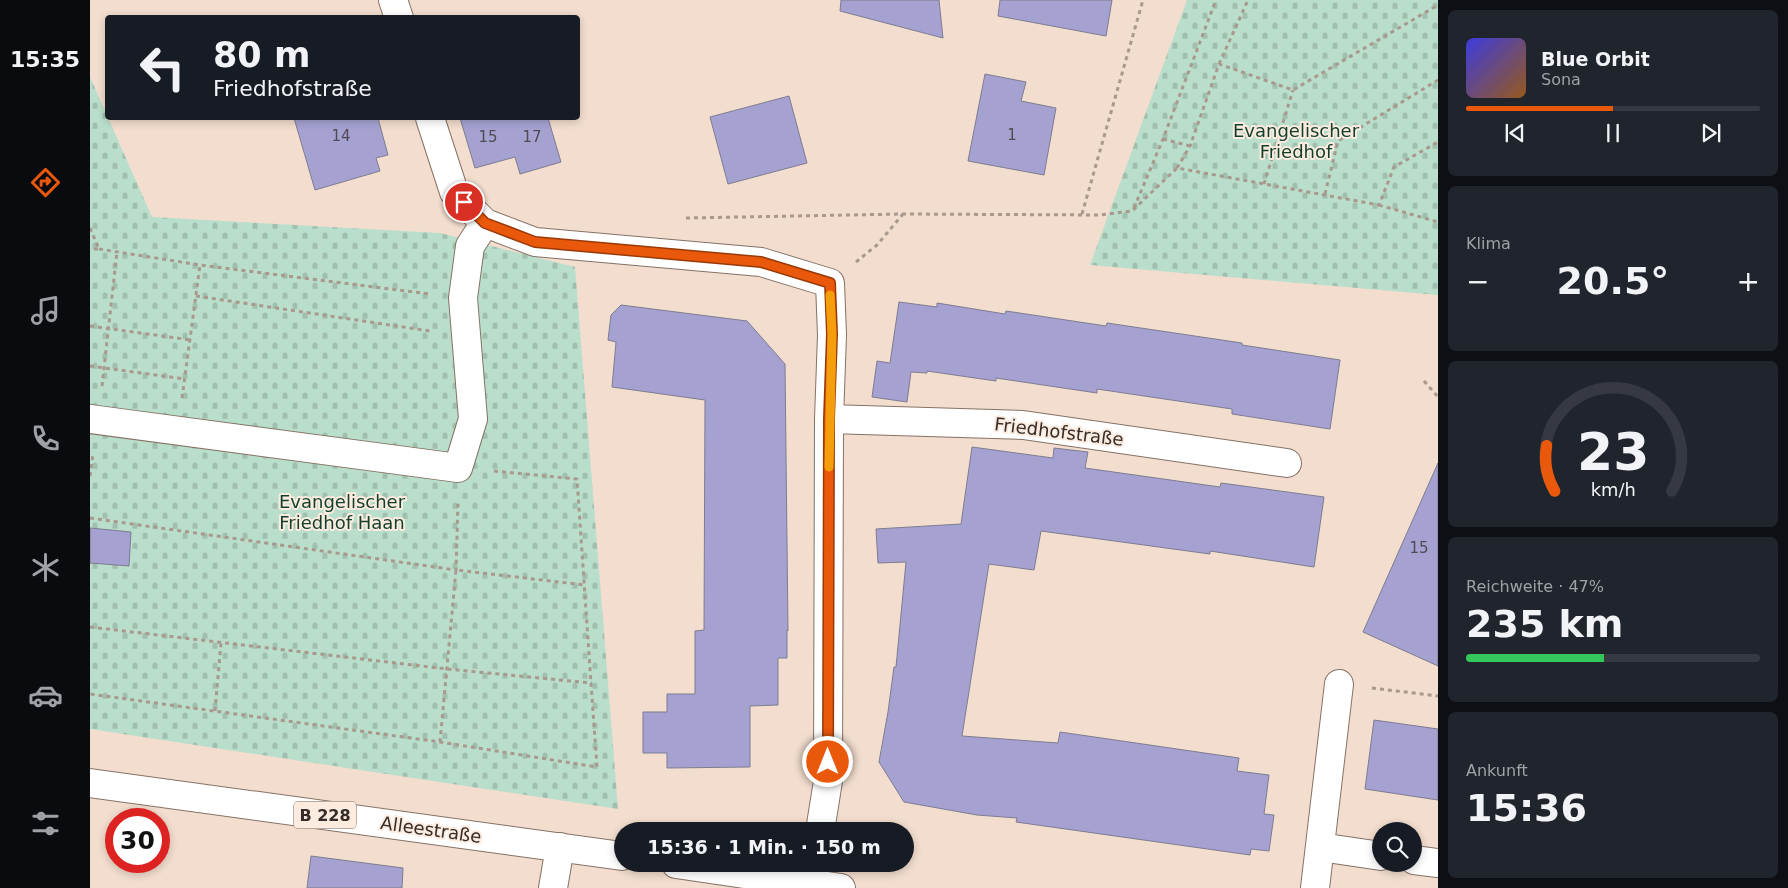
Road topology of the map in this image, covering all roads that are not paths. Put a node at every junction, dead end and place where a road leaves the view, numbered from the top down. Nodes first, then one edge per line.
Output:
1 (393, 0) edge
2 (398, 15) edge
3 (431, 120) edge
4 (485, 223) junction
5 (829, 419) junction
6 (94, 420) edge
7 (1287, 463) dead end
8 (1339, 684) road end
9 (90, 783) edge
10 (821, 822) edge
11 (560, 847) junction
12 (1320, 848) junction
13 (614, 855) edge
14 (1372, 855) edge
15 (1422, 861) edge
16 (1438, 863) edge
17 (786, 872) edge
18 (813, 874) edge
19 (553, 888) edge
20 (841, 888) edge
21 (1315, 888) edge

1 - 2 street
3 - 4 street
4 - 5 street
4 - 6 street
5 - 7 street, Friedhofstraße
5 - 10 street
8 - 12 street
9 - 11 street, Alleestraße / B 228
11 - 13 street, Alleestraße / B 228
11 - 19 street
12 - 14 street
12 - 21 street
15 - 16 street
17 - 18 street
18 - 20 street

